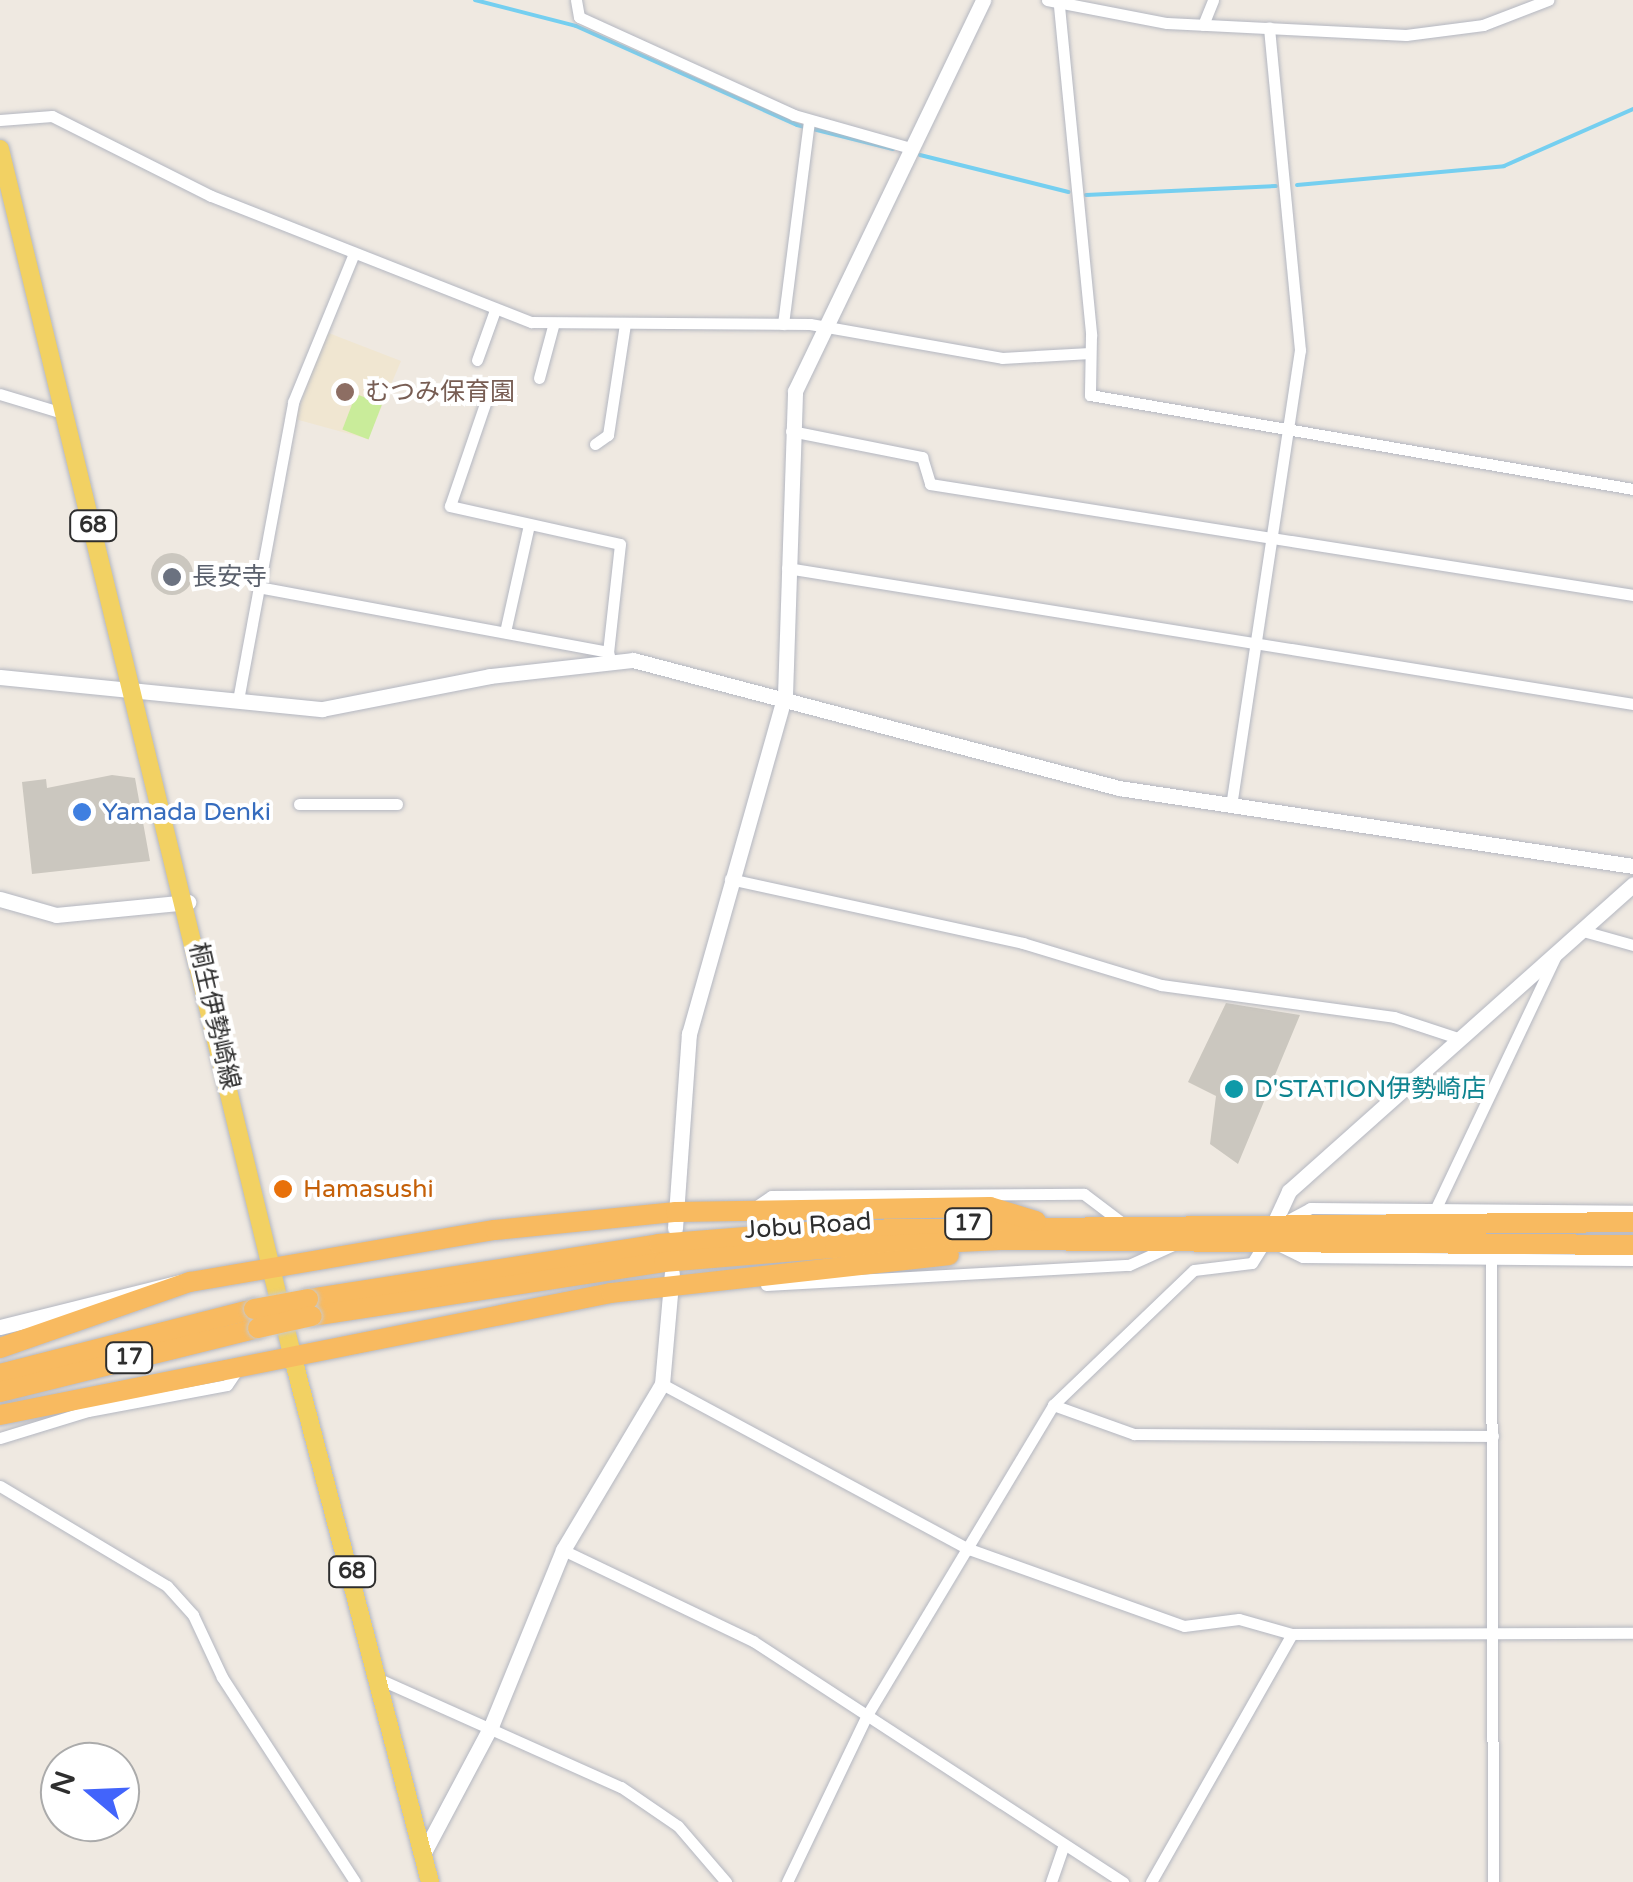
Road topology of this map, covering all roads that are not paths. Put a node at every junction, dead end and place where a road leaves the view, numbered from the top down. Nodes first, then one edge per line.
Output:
1 (576, 0) edge
2 (984, 0) edge
3 (1213, 0) edge
4 (1548, 0) edge
5 (1053, 3) edge
6 (1203, 25) junction
7 (1269, 28) junction
8 (0, 120) edge
9 (809, 120) junction
10 (911, 148) junction
11 (0, 149) edge
12 (7, 205) edge
13 (353, 256) junction
14 (494, 310) junction
15 (625, 324) junction
16 (782, 324) junction
17 (822, 324) junction
18 (553, 326) junction
19 (1090, 353) junction
20 (477, 360) dead end
21 (539, 378) dead end
22 (489, 392) dead end
23 (0, 394) edge
24 (63, 413) junction
25 (791, 431) junction
26 (1290, 433) junction
27 (594, 444) dead end
28 (1633, 489) edge
29 (530, 525) junction
30 (1273, 535) junction
31 (787, 568) junction
32 (258, 587) junction
33 (1633, 595) edge
34 (505, 632) junction
35 (1254, 641) junction
36 (610, 657) junction
37 (0, 677) edge
38 (136, 690) junction
39 (785, 696) junction
40 (238, 700) junction
41 (1633, 704) edge
42 (299, 804) dead end
43 (397, 804) dead end
44 (1231, 806) junction
45 (1633, 866) edge
46 (730, 879) junction
47 (1633, 884) edge
48 (0, 900) edge
49 (188, 902) junction
50 (1583, 931) junction
51 (1633, 945) edge
52 (1556, 955) junction
53 (1458, 1038) junction
54 (1436, 1208) junction
55 (748, 1211) junction
56 (1633, 1211) edge
57 (676, 1220) junction
58 (1038, 1222) junction
59 (1121, 1222) junction
60 (1280, 1222) junction
61 (1633, 1222) edge
62 (1084, 1242) junction
63 (1176, 1243) junction
64 (1270, 1244) junction
65 (1453, 1244) junction
66 (1633, 1245) edge
67 (1473, 1259) junction
68 (1491, 1259) junction
69 (1633, 1260) edge
70 (270, 1264) junction
71 (722, 1276) junction
72 (672, 1278) junction
73 (190, 1282) junction
74 (310, 1307) junction
75 (256, 1319) junction
76 (0, 1327) edge
77 (0, 1348) edge
78 (293, 1358) junction
79 (240, 1366) junction
80 (0, 1374) edge
81 (662, 1384) junction
82 (0, 1392) edge
83 (1053, 1406) junction
84 (0, 1415) edge
85 (1493, 1436) junction
86 (0, 1439) edge
87 (0, 1486) edge
88 (969, 1549) junction
89 (563, 1550) junction
90 (1492, 1633) junction
91 (1633, 1633) edge
92 (1292, 1634) junction
93 (379, 1679) junction
94 (867, 1715) junction
95 (492, 1724) junction
96 (1064, 1845) junction
97 (423, 1854) junction
98 (428, 1881) edge
99 (355, 1882) edge
100 (726, 1882) edge
101 (788, 1882) edge
102 (1051, 1882) edge
103 (1123, 1882) edge
104 (1150, 1882) edge
105 (1493, 1882) edge

1 - 9 street
2 - 10 street
3 - 6 street
4 - 7 street
5 - 6 street
5 - 19 street
6 - 7 street
7 - 26 street
8 - 13 street
9 - 10 street
9 - 16 street
10 - 17 street
11 - 12 main road, 桐生伊勢崎線 / 68
12 - 24 main road, 桐生伊勢崎線 / 68
13 - 14 street
13 - 32 street
14 - 18 street
14 - 20 street
15 - 16 street
15 - 18 street
15 - 27 street
16 - 17 street
17 - 19 street
17 - 25 street
18 - 21 street
19 - 26 street
22 - 29 street
23 - 24 street
24 - 38 main road, 桐生伊勢崎線 / 68
25 - 30 street
25 - 31 street
26 - 28 street
26 - 30 street
29 - 34 street
29 - 36 street
30 - 33 street
30 - 35 street
31 - 35 street
31 - 39 street
32 - 34 street
32 - 40 street
34 - 36 street
35 - 41 street
35 - 44 street
36 - 39 street
36 - 40 street
37 - 38 street
38 - 40 street
38 - 49 main road, 桐生伊勢崎線 / 68
39 - 44 street
39 - 46 street
42 - 43 street
44 - 45 street
46 - 53 street
46 - 57 street
47 - 50 street
48 - 49 street
49 - 70 main road, 桐生伊勢崎線 / 68
50 - 51 street
50 - 52 street
52 - 53 street
52 - 54 street
53 - 60 street
54 - 56 street
54 - 60 street
55 - 57 highway
55 - 58 highway
55 - 59 street
57 - 70 highway
58 - 59 highway, Jobu Road / 17
58 - 74 highway, Jobu Road / 17
59 - 60 highway, Jobu Road / 17
60 - 61 highway, Jobu Road / 17
60 - 64 street
62 - 63 highway, Jobu Road / 17
62 - 71 highway
62 - 74 highway, Jobu Road / 17
63 - 64 highway, Jobu Road / 17
63 - 71 street
64 - 65 highway, Jobu Road / 17
64 - 67 street
64 - 83 street
65 - 66 highway, Jobu Road / 17
65 - 67 street
67 - 68 street
68 - 69 street
68 - 85 street
70 - 73 highway
70 - 78 main road, 桐生伊勢崎線 / 68
71 - 72 highway
72 - 78 highway
72 - 81 street
73 - 76 street
73 - 77 highway
74 - 75 highway, Jobu Road / 17, bridge
75 - 80 highway, Jobu Road / 17
75 - 82 highway, Jobu Road / 17
78 - 79 highway
78 - 93 main road, 桐生伊勢崎線 / 68
79 - 84 highway
79 - 86 street
81 - 88 street
81 - 89 street
83 - 85 street
83 - 88 street
85 - 90 street
87 - 99 street
88 - 92 street
88 - 94 street
89 - 94 street
89 - 95 street
90 - 91 street
90 - 92 street
90 - 105 street
92 - 104 street
93 - 95 street
93 - 97 main road, 桐生伊勢崎線 / 68
94 - 96 street
94 - 101 street
95 - 97 street
95 - 100 street
96 - 102 street
96 - 103 street
97 - 98 main road, 桐生伊勢崎線 / 68

